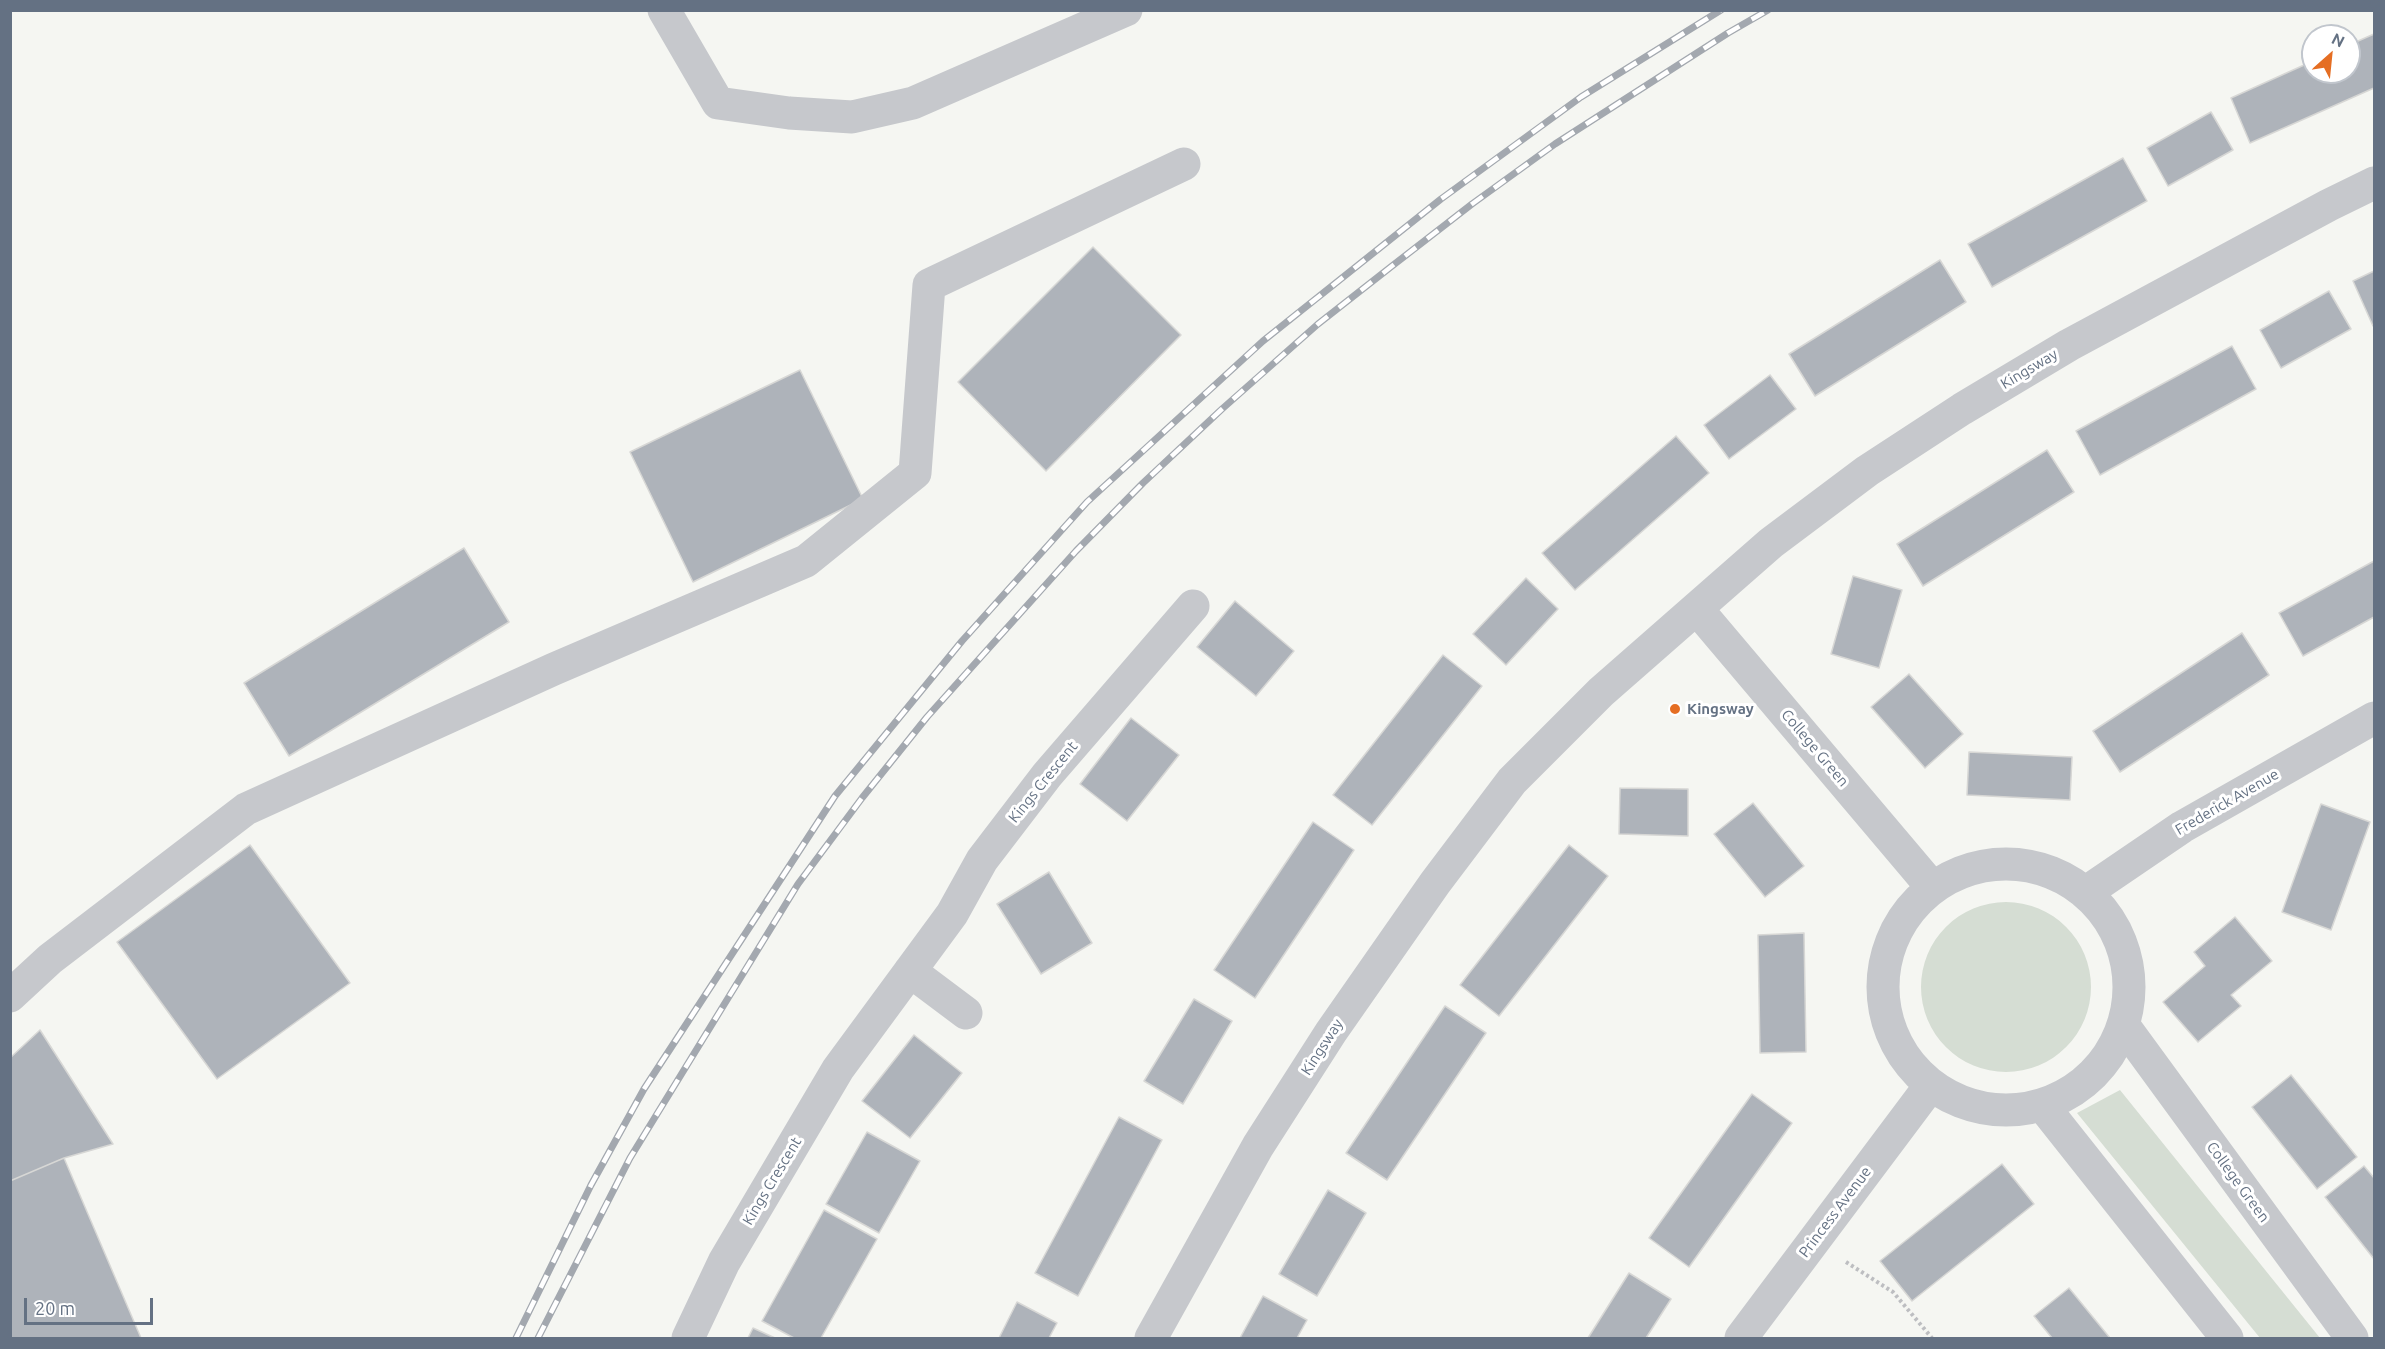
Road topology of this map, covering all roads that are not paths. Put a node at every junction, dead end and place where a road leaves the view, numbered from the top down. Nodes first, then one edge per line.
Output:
1 (664, 10) edge
2 (1126, 10) edge
3 (1184, 164) dead end
4 (2374, 183) edge
5 (1193, 606) dead end
6 (1697, 609) junction
7 (2374, 718) edge
8 (1932, 887) junction
9 (2085, 893) junction
10 (910, 971) junction
11 (10, 996) edge
12 (966, 1013) dead end
13 (2124, 1026) junction
14 (1930, 1086) junction
15 (2043, 1106) junction
16 (688, 1338) edge
17 (1151, 1338) edge
18 (1741, 1338) edge
19 (2227, 1338) edge
20 (2352, 1338) edge

1 - 2 street
3 - 11 street
4 - 6 street, Kingsway
5 - 10 street, Kings Crescent
6 - 8 street, College Green
6 - 17 street, Kingsway
7 - 9 street, Frederick Avenue
8 - 9 street
8 - 14 street
9 - 13 street
10 - 12 street
10 - 16 street, Kings Crescent
13 - 15 street
13 - 20 street, College Green
14 - 15 street
14 - 18 street, Princess Avenue
15 - 19 street

